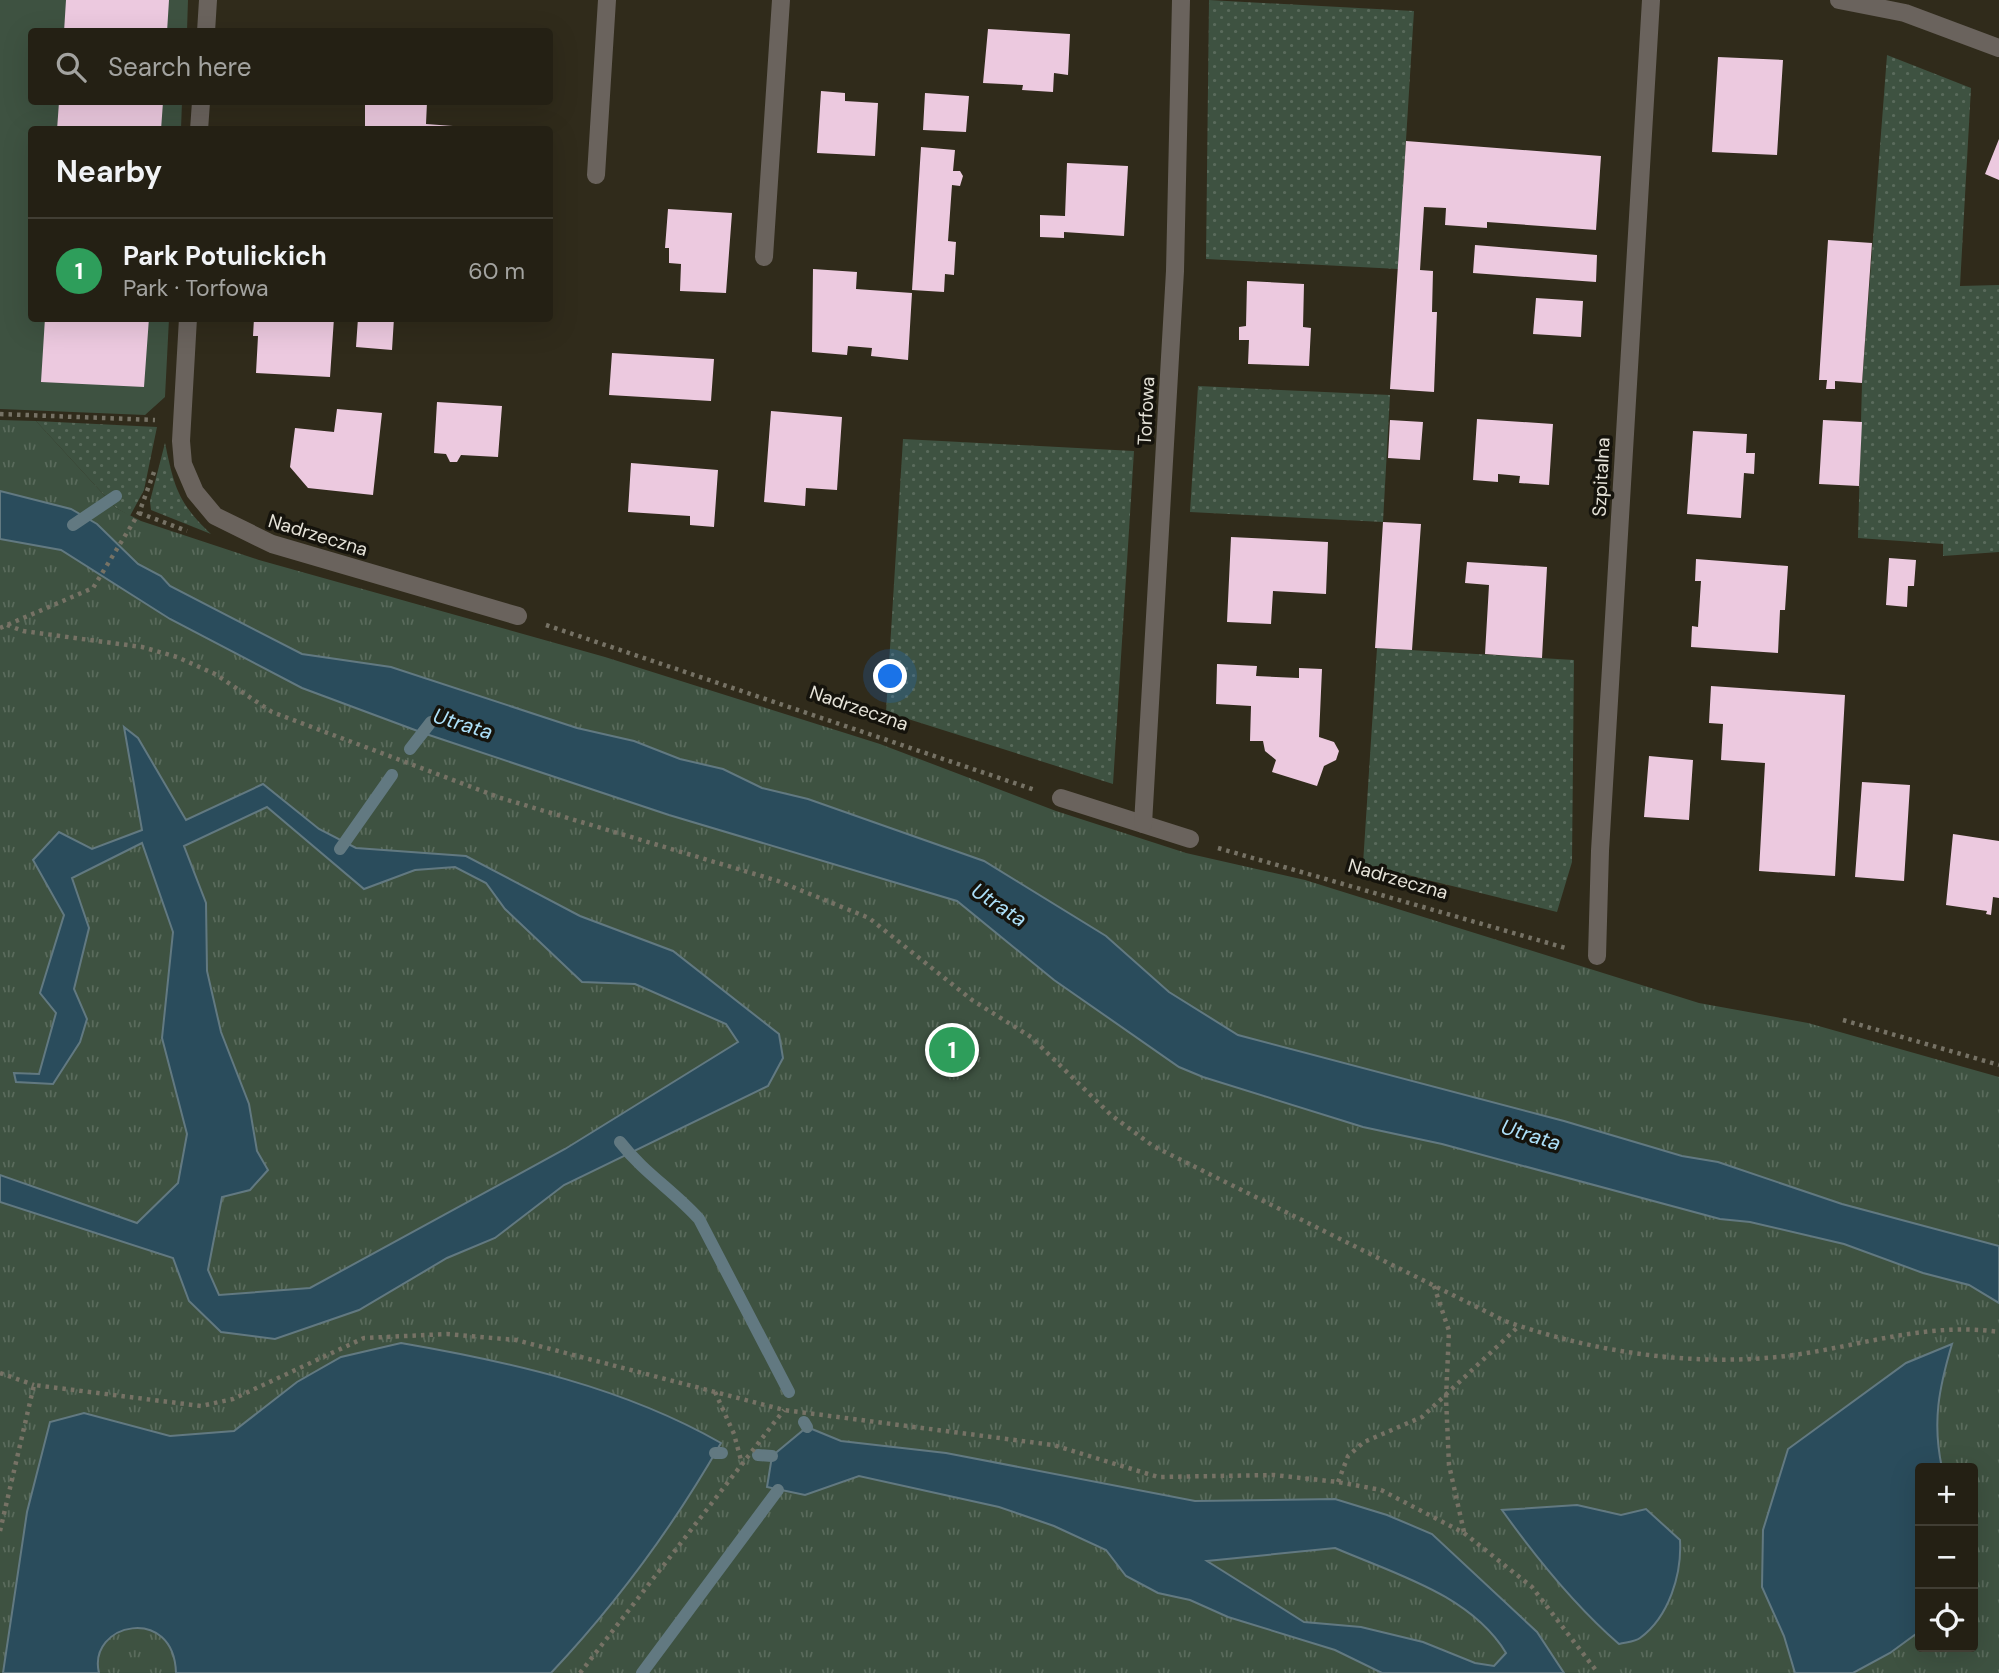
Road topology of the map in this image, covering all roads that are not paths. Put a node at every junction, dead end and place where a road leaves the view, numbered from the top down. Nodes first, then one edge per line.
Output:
1 (208, 0) edge
2 (607, 0) edge
3 (781, 0) edge
4 (1181, 0) edge
5 (1651, 0) edge
6 (1839, 0) edge
7 (206, 28) edge
8 (1999, 48) edge
9 (201, 105) edge
10 (199, 126) edge
11 (596, 175) dead end
12 (764, 257) dead end
13 (188, 322) edge
14 (518, 616) road end
15 (1061, 798) road end
16 (1143, 824) junction
17 (1190, 839) road end
18 (1597, 956) road end

1 - 7 street
2 - 11 street
3 - 12 street
4 - 16 street, Torfowa
5 - 18 street, Szpitalna
6 - 8 street
9 - 10 street
13 - 14 street, Nadrzeczna
15 - 16 street
16 - 17 street

